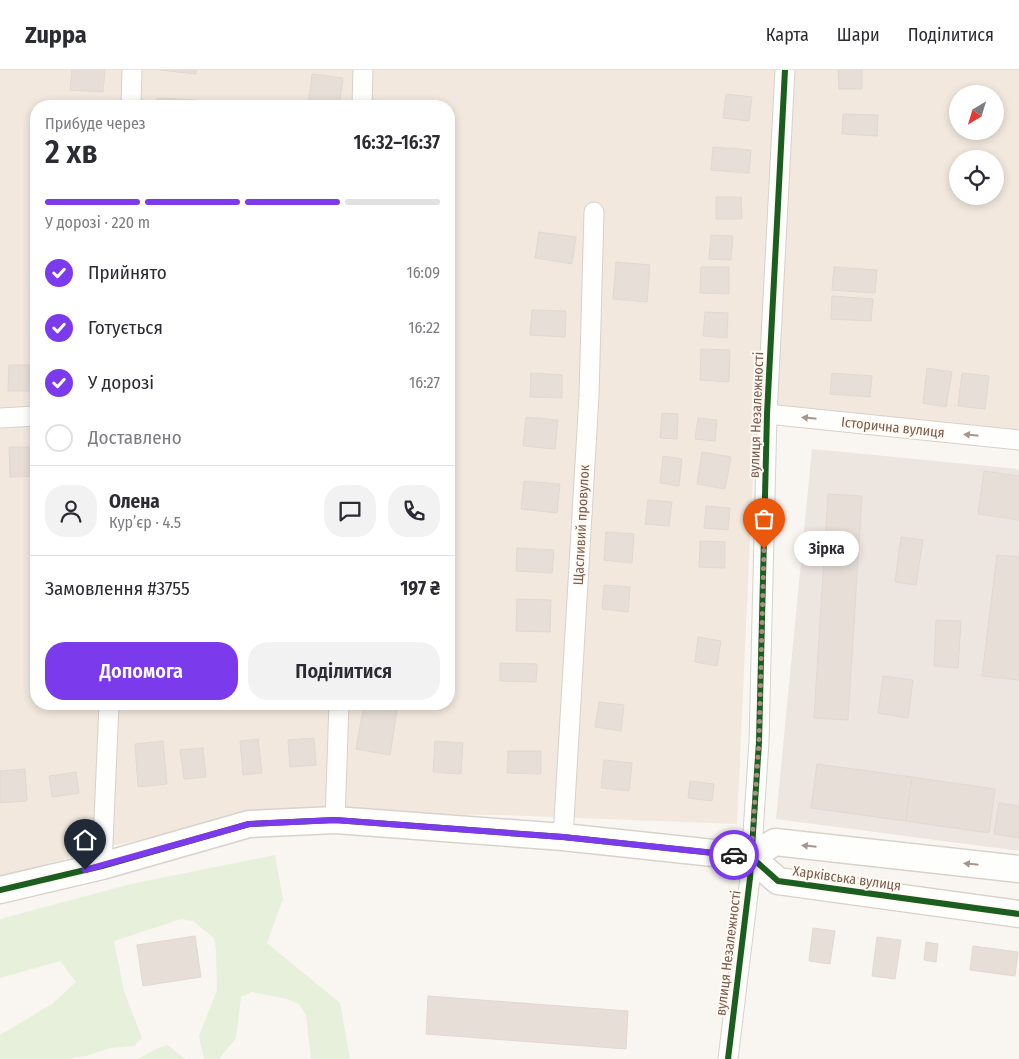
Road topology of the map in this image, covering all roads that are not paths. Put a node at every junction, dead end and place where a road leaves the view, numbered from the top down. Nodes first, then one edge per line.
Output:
1 (132, 70) edge
2 (364, 70) edge
3 (785, 70) edge
4 (131, 100) edge
5 (362, 100) edge
6 (594, 212) dead end
7 (767, 414) junction
8 (30, 416) edge
9 (0, 418) edge
10 (1019, 440) edge
11 (109, 710) edge
12 (339, 710) edge
13 (335, 820) junction
14 (563, 837) junction
15 (751, 857) junction
16 (102, 866) junction
17 (1019, 869) edge
18 (0, 890) edge
19 (1019, 914) edge
20 (728, 1059) edge

1 - 4 street
2 - 5 street
3 - 7 street, вулиця Незалежності
6 - 14 street, Щасливий провулок
10 -> 7 street, Історична вулиця
7 - 15 street, вулиця Незалежності
8 - 9 street
11 - 16 street
12 - 13 street
13 - 14 street
13 - 16 street
14 - 15 street
17 -> 15 street, Харківська вулиця
15 - 19 street, Харківська вулиця
15 - 20 street, вулиця Незалежності
16 - 18 street

